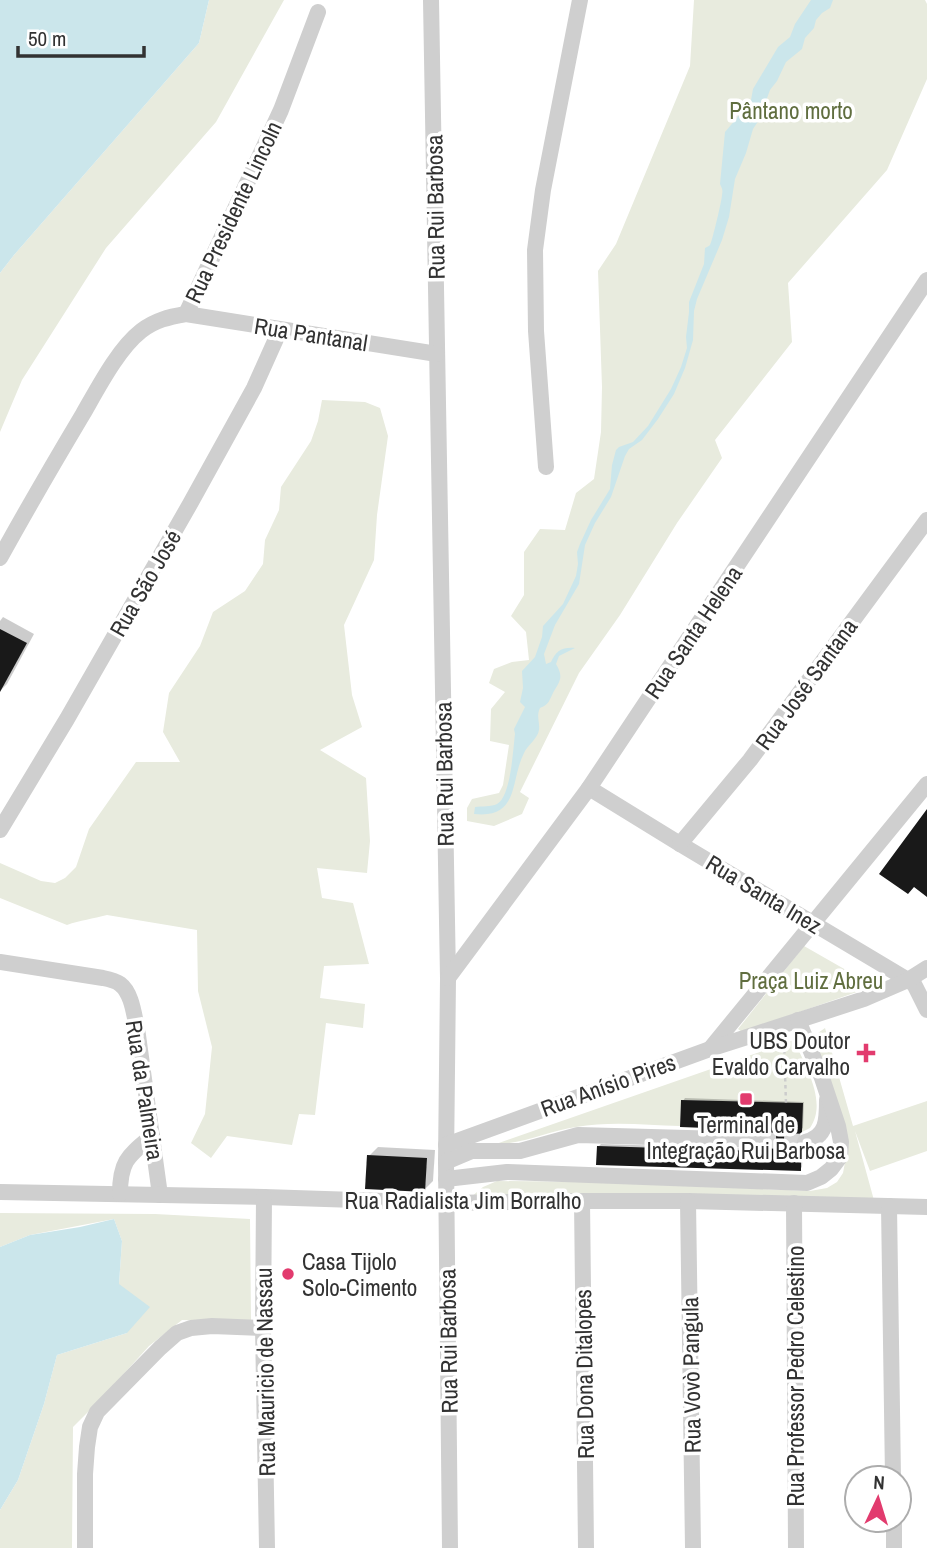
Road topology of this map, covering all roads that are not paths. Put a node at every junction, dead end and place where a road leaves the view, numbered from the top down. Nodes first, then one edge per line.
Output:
1 (431, 0) edge
2 (580, 0) edge
3 (318, 12) dead end
4 (927, 280) edge
5 (186, 314) junction
6 (280, 330) junction
7 (437, 354) junction
8 (546, 467) dead end
9 (927, 520) edge
10 (0, 558) edge
11 (927, 783) edge
12 (589, 788) junction
13 (0, 830) edge
14 (680, 844) junction
15 (811, 923) junction
16 (0, 962) edge
17 (927, 968) edge
18 (448, 978) junction
19 (908, 980) junction
20 (927, 1010) edge
21 (791, 1023) junction
22 (710, 1049) junction
23 (827, 1097) junction
24 (477, 1132) junction
25 (152, 1136) junction
26 (760, 1140) tunnel mouth
27 (805, 1142) dead end
28 (446, 1144) junction
29 (472, 1151) junction
30 (446, 1162) junction
31 (446, 1179) junction
32 (0, 1192) edge
33 (120, 1194) junction
34 (160, 1195) junction
35 (264, 1197) junction
36 (582, 1201) junction
37 (688, 1201) junction
38 (447, 1203) junction
39 (794, 1203) junction
40 (889, 1206) junction
41 (927, 1207) edge
42 (263, 1328) junction
43 (893, 1464) edge
44 (85, 1548) edge
45 (267, 1548) edge
46 (450, 1548) edge
47 (586, 1548) edge
48 (693, 1548) edge
49 (796, 1548) edge

1 - 7 street, Rua Rui Barbosa
2 - 8 street
3 - 5 street, Rua Presidente Lincoln
4 - 12 street, Rua Santa Helena
5 - 6 street, Rua Pantanal
5 - 10 street, Rua Presidente Lincoln
6 - 7 street, Rua Pantanal
6 - 13 street, Rua São José
7 - 18 street, Rua Rui Barbosa
9 - 14 street, Rua José Santana
11 - 15 street
12 - 14 street, Rua Santa Inez
12 - 18 street, Rua Santa Helena
14 - 15 street, Rua Santa Inez
15 - 19 street, Rua Santa Inez
15 - 22 street
16 - 25 street, Rua da Palmeira
17 - 19 street, Rua Anísio Pires
18 - 28 street, Rua Rui Barbosa
19 - 20 street, Rua Santa Inez
19 - 21 street, Rua Anísio Pires
21 - 22 street, Rua Anísio Pires
21 - 23 street
22 - 24 street, Rua Anísio Pires
23 - 27 street
23 - 31 street
24 - 28 street, Rua Anísio Pires
24 - 29 street
25 - 33 street
25 - 34 street, Rua da Palmeira
26 - 29 street
28 - 30 street, Rua Rui Barbosa
29 - 30 street
30 - 31 street, Rua Rui Barbosa
31 - 38 street, Rua Rui Barbosa
32 - 33 street, Rua Radialista Jim Borralho
33 - 34 street, Rua Radialista Jim Borralho
34 - 35 street, Rua Radialista Jim Borralho
35 - 38 street, Rua Radialista Jim Borralho
35 - 42 street, Rua Mauricio de Nassau
36 - 37 street, Rua Radialista Jim Borralho
36 - 38 street, Rua Radialista Jim Borralho
36 - 47 street, Rua Dona Ditalopes
37 - 39 street, Rua Radialista Jim Borralho
37 - 48 street, Rua Vovò Pangula
38 - 46 street, Rua Rui Barbosa
39 - 40 street, Rua Radialista Jim Borralho
39 - 49 street, Rua Professor Pedro Celestino
40 - 41 street, Rua Radialista Jim Borralho
40 - 43 street
42 - 44 street
42 - 45 street, Rua Mauricio de Nassau

